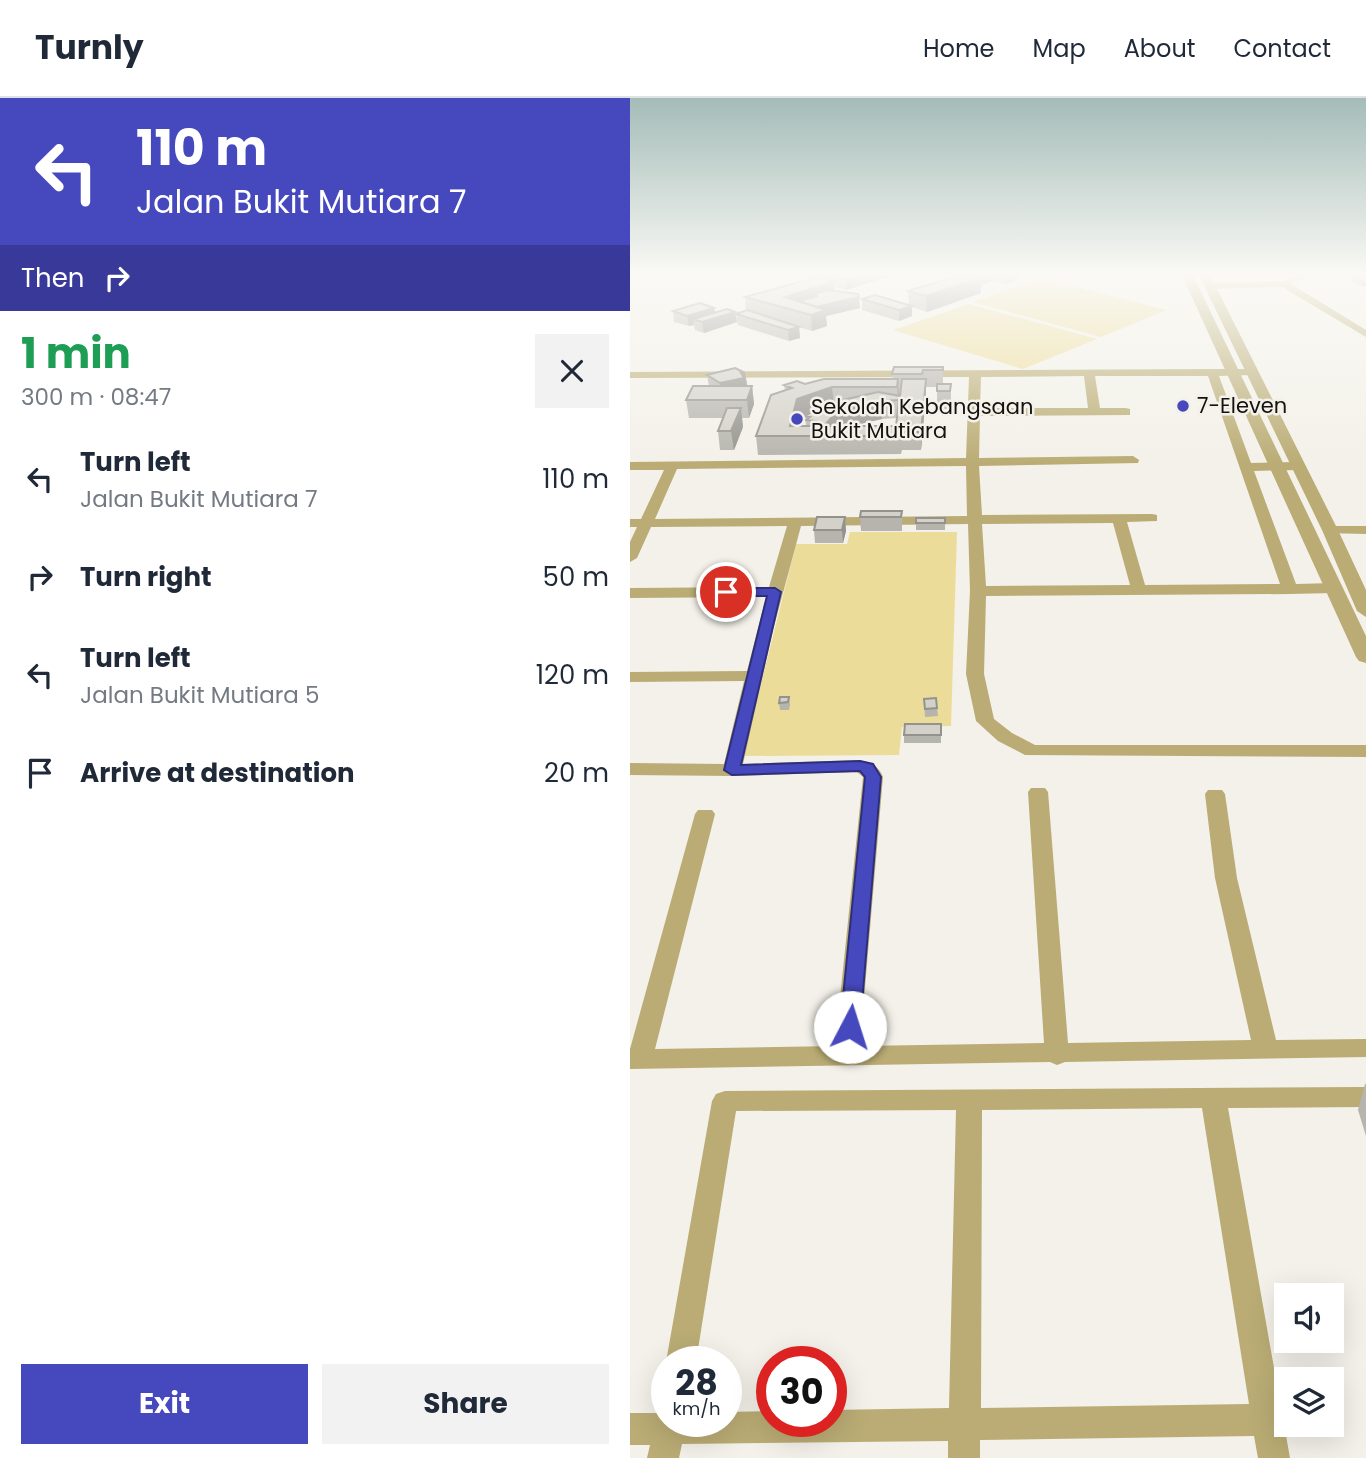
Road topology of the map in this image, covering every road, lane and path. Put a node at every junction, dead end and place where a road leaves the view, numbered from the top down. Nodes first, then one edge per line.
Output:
1 (1215, 336) edge
2 (1233, 336) edge
3 (1212, 372) junction
4 (1231, 372) junction
5 (1250, 372) junction
6 (975, 373) junction
7 (1089, 373) junction
8 (630, 375) edge
9 (973, 412) junction
10 (1094, 412) junction
11 (1126, 412) dead end
12 (1133, 460) dead end
13 (972, 462) junction
14 (630, 466) edge
15 (672, 466) junction
16 (1298, 466) junction
17 (1247, 467) junction
18 (1275, 467) junction
19 (1119, 518) junction
20 (1152, 518) dead end
21 (974, 520) junction
22 (795, 522) junction
23 (1301, 522) junction
24 (630, 523) edge
25 (648, 523) junction
26 (1330, 530) junction
27 (1366, 530) edge
28 (1312, 544) junction
29 (630, 558) edge
30 (1334, 588) junction
31 (1290, 589) junction
32 (1139, 590) junction
33 (978, 591) junction
34 (775, 592) junction
35 (630, 593) edge
36 (1366, 611) edge
37 (1366, 657) edge
38 (754, 676) junction
39 (630, 677) edge
40 (1366, 752) edge
41 (630, 769) edge
42 (732, 770) junction
43 (1038, 792) dead end
44 (1215, 794) dead end
45 (705, 814) dead end
46 (1366, 1048) edge
47 (1266, 1051) junction
48 (848, 1054) junction
49 (1057, 1055) junction
50 (635, 1059) edge
51 (1366, 1097) edge
52 (1213, 1098) junction
53 (969, 1100) junction
54 (684, 1346) edge
55 (1266, 1420) junction
56 (964, 1424) junction
57 (630, 1429) edge
58 (651, 1433) edge
59 (742, 1433) edge
60 (964, 1458) edge
61 (1274, 1458) edge

1 - 4 street
2 - 5 street
3 - 4 street
3 - 7 street
3 - 17 street
4 - 5 street
4 - 18 street
5 - 16 street
6 - 7 street
6 - 8 street
6 - 9 street
7 - 10 street
9 - 10 street
9 - 13 street
10 - 11 street
12 - 13 street
13 - 15 street
13 - 21 street
14 - 15 street
15 - 25 street
16 - 18 street
16 - 26 street
17 - 18 street
17 - 31 street
18 - 23 street
19 - 20 street
19 - 21 street
19 - 32 street
21 - 22 street
21 - 33 street
22 - 25 street
22 - 34 street
23 - 26 street
23 - 28 street
24 - 25 street
25 - 29 street
26 - 27 street
26 - 28 street
26 - 36 street
28 - 30 street
30 - 31 street
30 - 37 street
31 - 32 street
32 - 33 street
33 - 40 street
34 - 35 street
34 - 38 street
38 - 39 street
38 - 42 street
41 - 42 street
42 - 48 street
43 - 49 street
44 - 47 street
45 - 50 street
46 - 47 street
47 - 49 street
48 - 49 street
48 - 50 street
51 - 52 street
52 - 53 street
52 - 55 street
53 - 54 street
53 - 56 street
55 - 56 street
55 - 61 street
56 - 59 street
56 - 60 street
57 - 58 street

